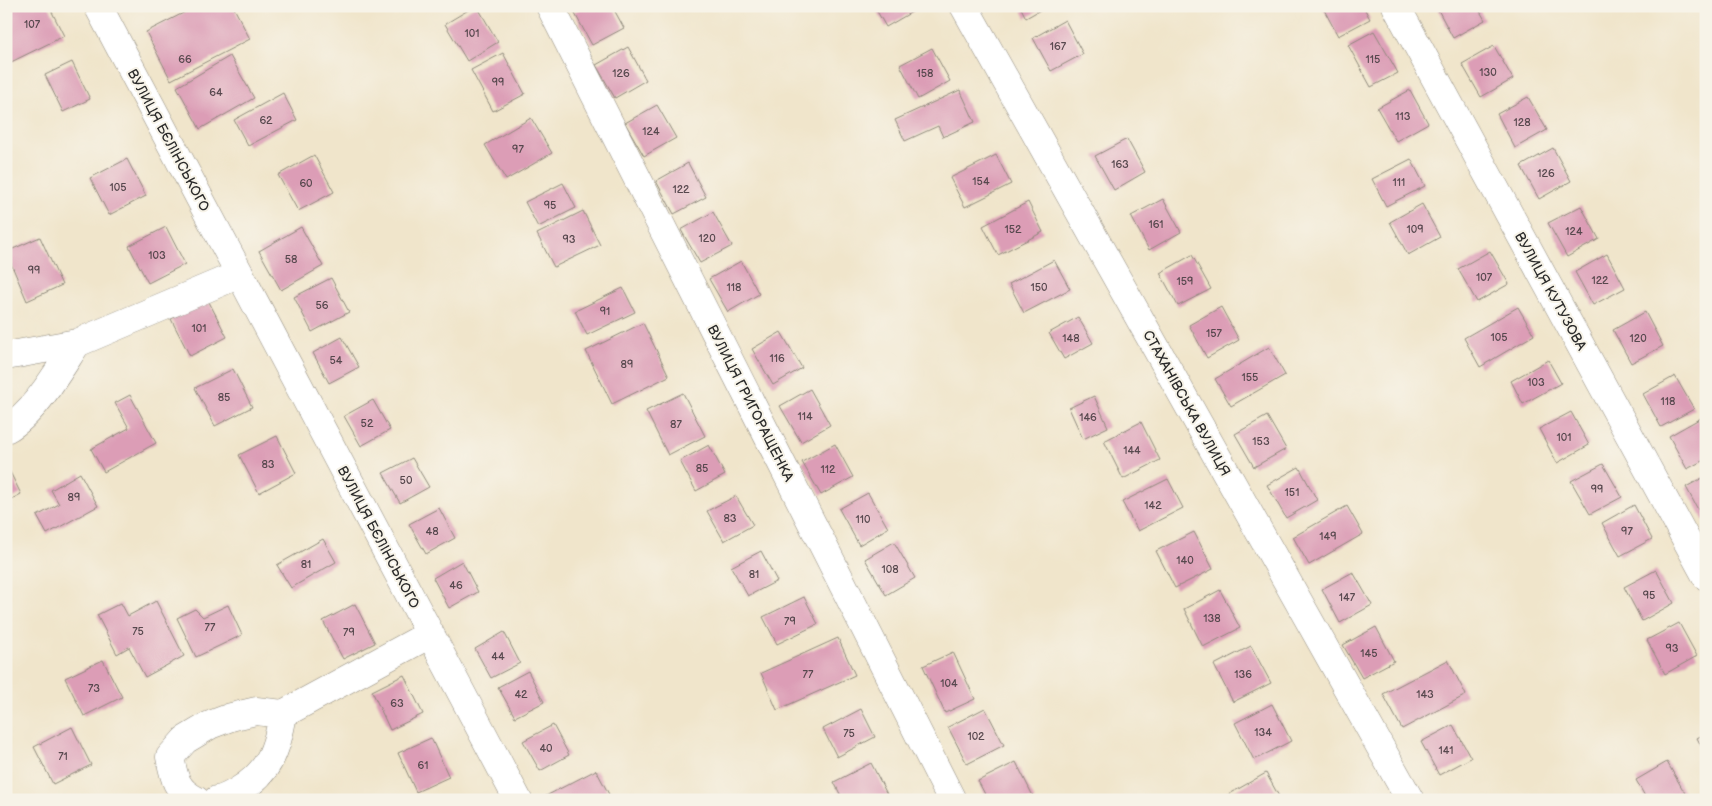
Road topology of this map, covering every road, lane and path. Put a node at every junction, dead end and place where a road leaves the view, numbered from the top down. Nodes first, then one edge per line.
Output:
1 (98, 6) edge
2 (550, 6) edge
3 (964, 6) edge
4 (1396, 6) edge
5 (240, 274) junction
6 (77, 343) junction
7 (6, 356) edge
8 (6, 429) edge
9 (1706, 576) edge
10 (430, 634) junction
11 (282, 714) junction
12 (196, 800) edge
13 (217, 800) edge
14 (518, 800) edge
15 (952, 800) edge
16 (1410, 800) edge

1 - 5 street, ВУЛИЦЯ БЄЛІНСЬКОГО
2 - 15 street, ВУЛИЦЯ ГРИГОРАЩЕНКА
3 - 16 street, СТАХАНІВСЬКА ВУЛИЦЯ
4 - 9 street, ВУЛИЦЯ КУТУЗОВА
5 - 6 street
5 - 10 street, ВУЛИЦЯ БЄЛІНСЬКОГО
6 - 7 street
6 - 8 street
10 - 11 street
10 - 14 street, ВУЛИЦЯ БЄЛІНСЬКОГО
11 - 12 street
11 - 13 street

